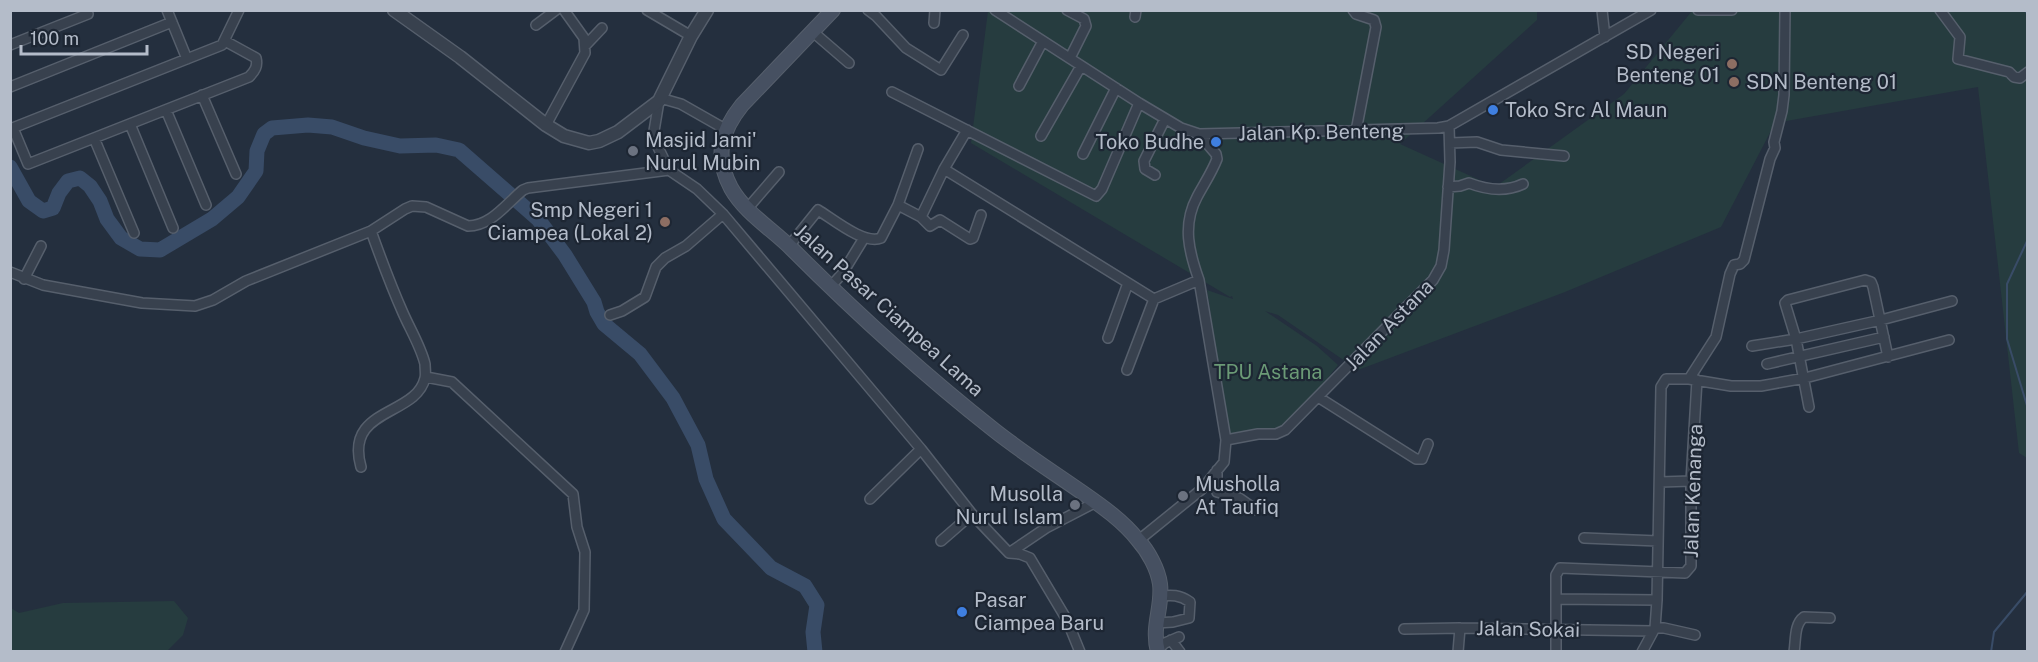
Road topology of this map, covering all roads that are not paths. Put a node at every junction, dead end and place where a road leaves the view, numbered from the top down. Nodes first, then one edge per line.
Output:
1 (167, 10) edge
2 (239, 10) edge
3 (394, 10) edge
4 (555, 10) edge
5 (564, 10) edge
6 (647, 10) edge
7 (707, 10) edge
8 (834, 10) edge
9 (867, 10) edge
10 (935, 10) edge
11 (995, 10) edge
12 (1067, 10) edge
13 (1353, 10) edge
14 (1602, 10) edge
15 (1651, 10) edge
16 (1698, 10) edge
17 (1732, 10) edge
18 (1785, 10) edge
19 (1940, 10) edge
20 (88, 14) dead end
21 (172, 22) junction
22 (933, 23) dead end
23 (536, 25) dead end
24 (602, 28) dead end
25 (813, 32) junction
26 (963, 35) dead end
27 (691, 36) junction
28 (1605, 37) junction
29 (225, 41) junction
30 (1043, 41) junction
31 (10, 45) edge
32 (585, 46) junction
33 (1070, 58) junction
34 (187, 59) junction
35 (849, 63) dead end
36 (1081, 66) junction
37 (2024, 75) edge
38 (1019, 86) dead end
39 (10, 87) edge
40 (1116, 88) junction
41 (892, 92) dead end
42 (202, 95) junction
43 (659, 100) junction
44 (1139, 103) junction
45 (166, 110) junction
46 (1165, 118) junction
47 (130, 124) junction
48 (546, 125) junction
49 (1449, 126) junction
50 (12, 128) edge
51 (725, 129) junction
52 (967, 130) junction
53 (1356, 131) junction
54 (1199, 134) junction
55 (1041, 136) dead end
56 (94, 138) junction
57 (1450, 142) junction
58 (918, 149) dead end
59 (1083, 154) dead end
60 (1564, 156) dead end
61 (945, 169) junction
62 (669, 170) junction
63 (779, 172) dead end
64 (236, 174) dead end
65 (1155, 175) dead end
66 (1523, 184) dead end
67 (1448, 187) junction
68 (206, 205) dead end
69 (898, 205) junction
70 (747, 209) junction
71 (723, 214) junction
72 (981, 216) dead end
73 (921, 217) junction
74 (173, 228) dead end
75 (370, 231) junction
76 (134, 233) dead end
77 (864, 238) junction
78 (41, 246) dead end
79 (789, 246) junction
80 (10, 272) edge
81 (24, 279) junction
82 (1199, 280) junction
83 (1128, 283) junction
84 (830, 287) junction
85 (1154, 299) junction
86 (1952, 301) dead end
87 (610, 315) dead end
88 (1881, 320) junction
89 (1884, 336) junction
90 (1108, 338) dead end
91 (1796, 339) junction
92 (1949, 340) dead end
93 (1752, 346) dead end
94 (1799, 357) junction
95 (1888, 357) junction
96 (1767, 364) dead end
97 (1127, 370) dead end
98 (426, 377) junction
99 (1804, 378) junction
100 (1693, 380) junction
101 (1318, 397) junction
102 (1809, 407) dead end
103 (1226, 440) junction
104 (1428, 444) dead end
105 (921, 449) junction
106 (361, 466) dead end
107 (1217, 470) junction
108 (1692, 481) junction
109 (1660, 482) junction
110 (870, 499) dead end
111 (1096, 502) junction
112 (1256, 510) dead end
113 (972, 514) junction
114 (1584, 538) dead end
115 (1139, 540) junction
116 (941, 541) dead end
117 (1658, 541) junction
118 (1009, 553) junction
119 (1658, 572) junction
120 (1159, 596) junction
121 (1557, 599) junction
122 (1657, 600) junction
123 (1830, 618) dead end
124 (1156, 623) junction
125 (1460, 628) junction
126 (1404, 629) dead end
127 (1557, 629) junction
128 (1654, 629) junction
129 (1695, 635) dead end
130 (565, 651) edge
131 (1080, 651) edge
132 (1157, 651) edge
133 (1180, 651) edge
134 (1458, 651) edge
135 (1556, 651) edge
136 (1645, 651) edge
137 (1794, 651) edge

1 - 21 street
2 - 29 street
3 - 48 street
4 - 23 street
5 - 32 street
6 - 27 street
7 - 27 street
8 - 25 main road, Jalan Pasar Ciampea Lama
9 - 26 street
10 - 22 street
11 - 30 street, Jalan Kp. Benteng
12 - 33 street
13 - 53 street
14 - 28 street
15 - 28 street, Jalan Kp. Benteng
16 - 17 street
18 - 100 street
19 - 37 street
20 - 31 street
21 - 34 street
21 - 39 street
24 - 32 street
25 - 35 street
25 - 51 main road, Jalan Pasar Ciampea Lama
27 - 43 street
28 - 49 street, Jalan Kp. Benteng
29 - 34 street
29 - 42 street
30 - 33 street, Jalan Kp. Benteng
30 - 38 street
32 - 48 street
33 - 36 street, Jalan Kp. Benteng
34 - 50 street
36 - 40 street, Jalan Kp. Benteng
36 - 55 street
40 - 44 street, Jalan Kp. Benteng
40 - 59 street
41 - 52 street
42 - 45 street
42 - 64 street
43 - 48 street
43 - 51 street
43 - 62 street
44 - 46 street, Jalan Kp. Benteng
44 - 52 street
45 - 47 street
45 - 68 street
46 - 54 street, Jalan Kp. Benteng
46 - 65 street
47 - 56 street
47 - 74 street
49 - 53 street, Jalan Kp. Benteng
49 - 57 street, Jalan Astana
50 - 56 street
51 - 70 main road, Jalan Pasar Ciampea Lama
52 - 61 street
53 - 54 street, Jalan Kp. Benteng
54 - 82 street
56 - 76 street
57 - 60 street
57 - 67 street, Jalan Astana
58 - 69 street
61 - 73 street
61 - 83 street
62 - 71 street
62 - 75 street
63 - 70 street
66 - 67 street
67 - 101 street, Jalan Astana
69 - 73 street
69 - 77 street
70 - 79 main road, Jalan Pasar Ciampea Lama
71 - 87 street
71 - 105 street
72 - 73 street
75 - 81 street
75 - 98 street
77 - 79 street
77 - 84 street
78 - 81 street
79 - 84 main road, Jalan Pasar Ciampea Lama
80 - 81 street
82 - 85 street
82 - 103 street
83 - 85 street
83 - 90 street
84 - 111 main road, Jalan Pasar Ciampea Lama
85 - 97 street
86 - 88 street
88 - 89 street
88 - 91 street
88 - 91 street
89 - 94 street
89 - 95 street
91 - 93 street
91 - 94 street
92 - 95 street
94 - 96 street
94 - 99 street
95 - 99 street
98 - 106 street
98 - 130 street
99 - 100 street
99 - 102 street
100 - 108 street, Jalan Kenanga
100 - 109 street
101 - 103 street, Jalan Astana
101 - 104 street
103 - 107 street
105 - 110 street
105 - 113 street
107 - 112 street
107 - 115 street
108 - 109 street
108 - 119 street, Jalan Kenanga
109 - 117 street
111 - 115 main road, Jalan Pasar Ciampea Lama
111 - 118 street
113 - 116 street
113 - 118 street
114 - 117 street
115 - 120 main road, Jalan Pasar Ciampea Lama
117 - 119 street
118 - 131 street
119 - 121 street
119 - 122 street
120 - 124 main road, Jalan Pasar Ciampea Lama
120 - 124 street
121 - 122 street
121 - 127 street
122 - 128 street
123 - 137 street
124 - 132 main road, Jalan Pasar Ciampea Lama
125 - 126 street, Jalan Sokai
125 - 127 street, Jalan Sokai
125 - 134 street
127 - 128 street, Jalan Sokai
127 - 135 street
128 - 129 street, Jalan Sokai
128 - 136 street
132 - 133 street

